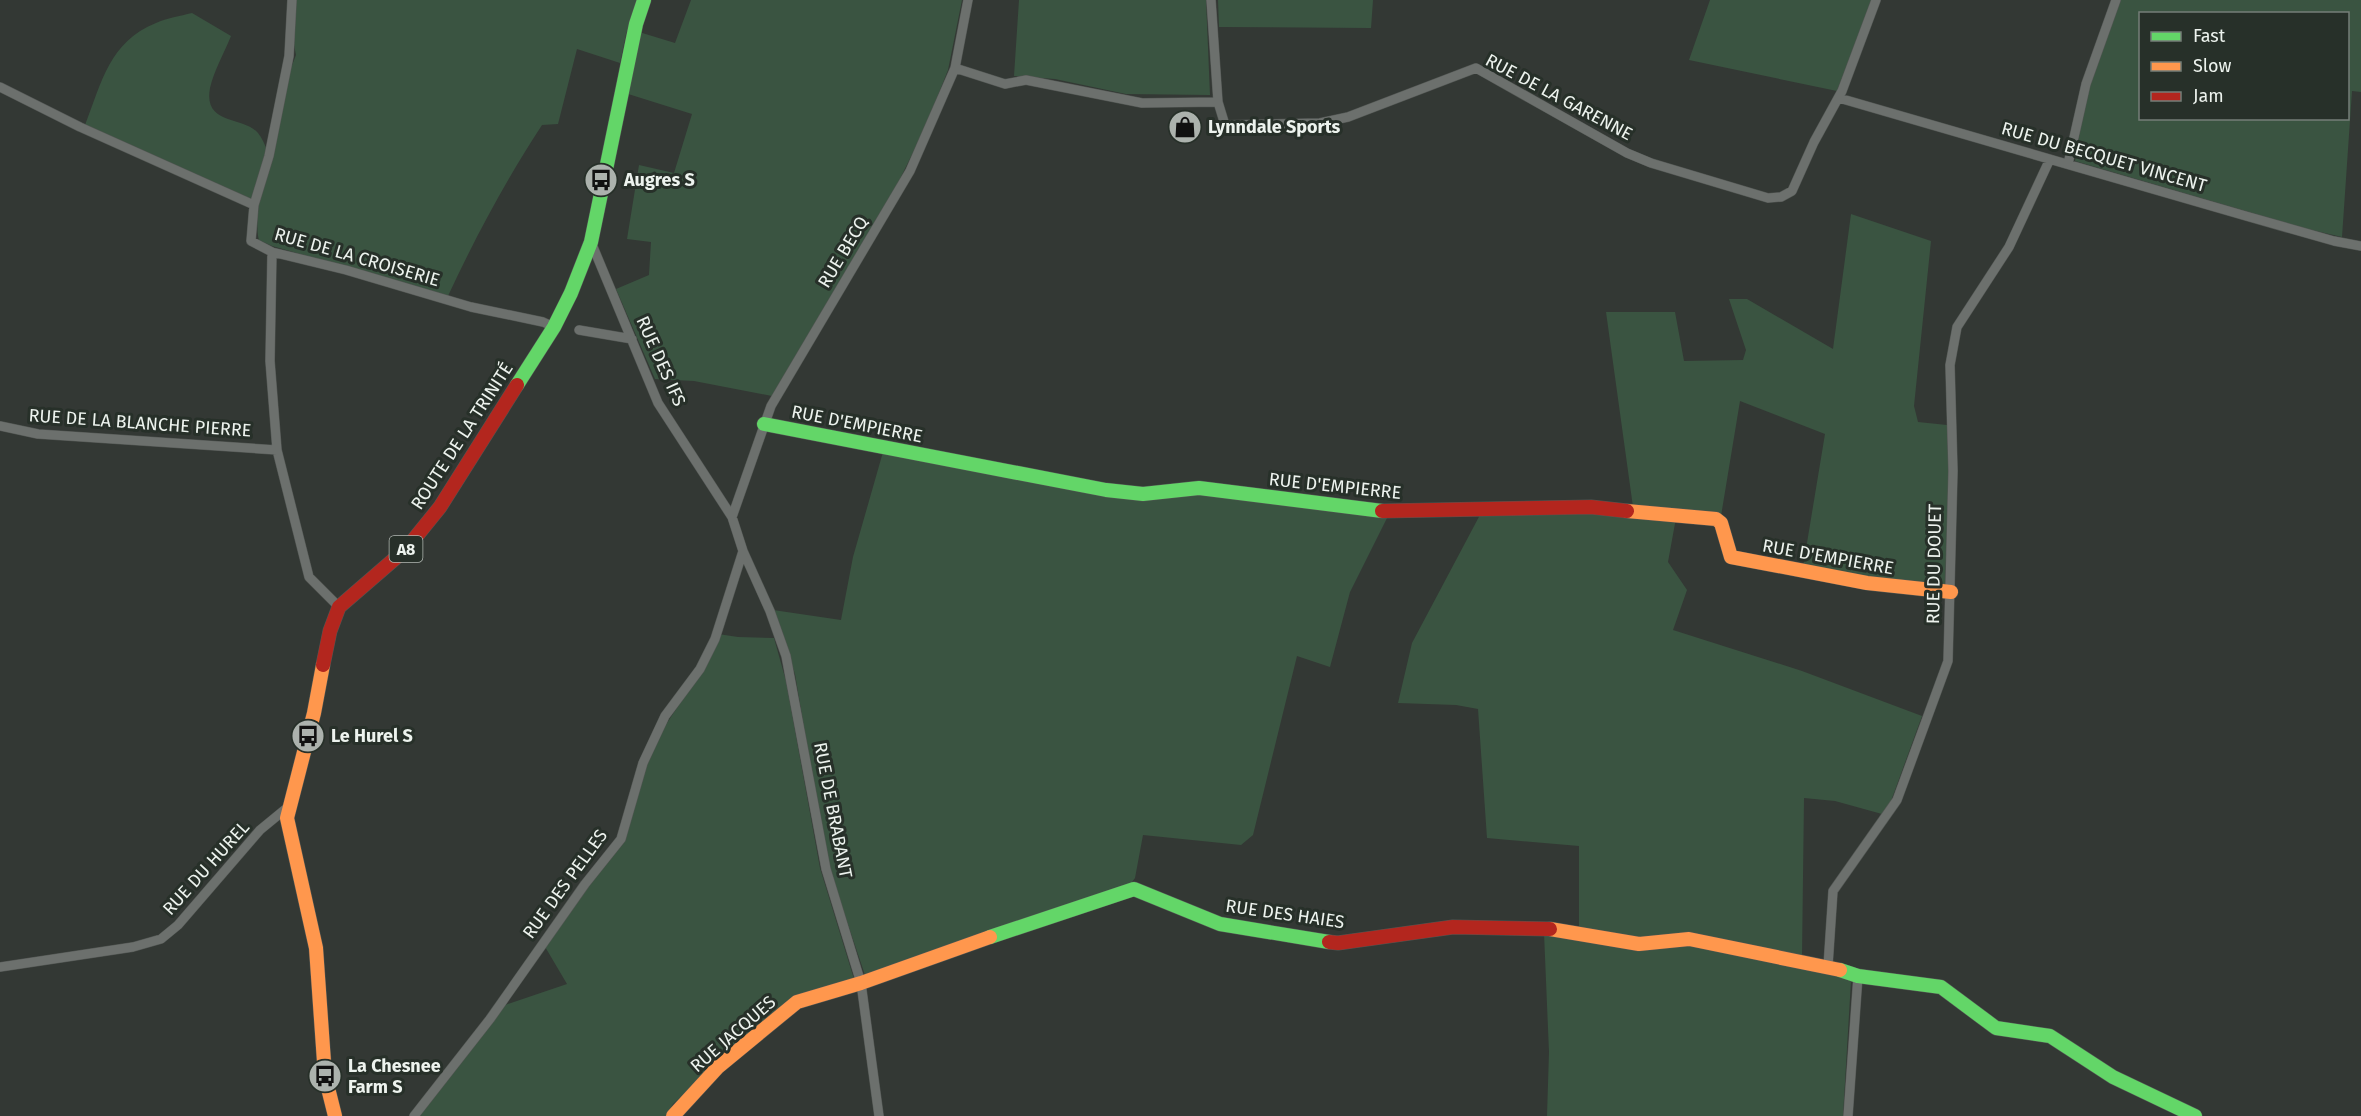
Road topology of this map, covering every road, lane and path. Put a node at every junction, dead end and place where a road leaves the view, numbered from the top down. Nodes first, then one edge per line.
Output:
1 (292, 0) edge
2 (644, 0) edge
3 (968, 0) edge
4 (1211, 0) edge
5 (1876, 0) edge
6 (2116, 0) edge
7 (955, 68) junction
8 (0, 87) edge
9 (1839, 98) junction
10 (1218, 102) junction
11 (2050, 159) junction
12 (2068, 164) junction
13 (254, 205) junction
14 (591, 242) junction
15 (2361, 246) edge
16 (272, 252) junction
17 (554, 327) junction
18 (579, 330) dead end
19 (632, 339) junction
20 (764, 424) junction
21 (0, 426) edge
22 (277, 450) junction
23 (732, 517) junction
24 (743, 551) junction
25 (1951, 592) junction
26 (339, 607) junction
27 (290, 805) junction
28 (1828, 966) junction
29 (0, 967) edge
30 (1858, 976) junction
31 (861, 983) junction
32 (335, 1116) edge
33 (414, 1116) edge
34 (673, 1116) edge
35 (879, 1116) edge
36 (1848, 1116) edge
37 (2195, 1116) edge

1 - 13 street, RUE DE LA CROISERIE
2 - 14 street, ROUTE DE LA TRINITÉ / A8
3 - 7 street, RUE BECQ
4 - 10 street, RUE DE LA GARENNE
5 - 9 street
6 - 12 street
7 - 10 street
7 - 20 street, RUE BECQ
8 - 13 street
9 - 10 street, RUE DE LA GARENNE
9 - 11 street, RUE DU BECQUET VINCENT
11 - 12 street, RUE DU BECQUET VINCENT
11 - 25 street, RUE DU DOUET
12 - 15 street, RUE DU BECQUET VINCENT
13 - 16 street, RUE DE LA CROISERIE
14 - 17 street, ROUTE DE LA TRINITÉ / A8
14 - 19 street, RUE DES IFS
16 - 17 street, RUE DE LA CROISERIE
16 - 22 street
17 - 26 street, ROUTE DE LA TRINITÉ / A8
18 - 19 street
19 - 23 street, RUE DES IFS
20 - 23 street, RUE BECQ
20 - 25 street, RUE D'EMPIERRE
21 - 22 street, RUE DE LA BLANCHE PIERRE
22 - 26 street
23 - 24 street, RUE DE BRABANT
24 - 31 street, RUE DE BRABANT
24 - 33 street, RUE DES PELLES
25 - 28 street, RUE DU DOUET
26 - 27 street, ROUTE DE LA TRINITÉ / A8
27 - 29 street, RUE DU HUREL
27 - 32 street, ROUTE DE LA TRINITÉ / A8
28 - 30 street, RUE DES HAIES
28 - 31 street, RUE DES HAIES
30 - 36 street
30 - 37 street, RUE DES HAIES
31 - 34 street, RUE JACQUES
31 - 35 street, RUE DE BRABANT

